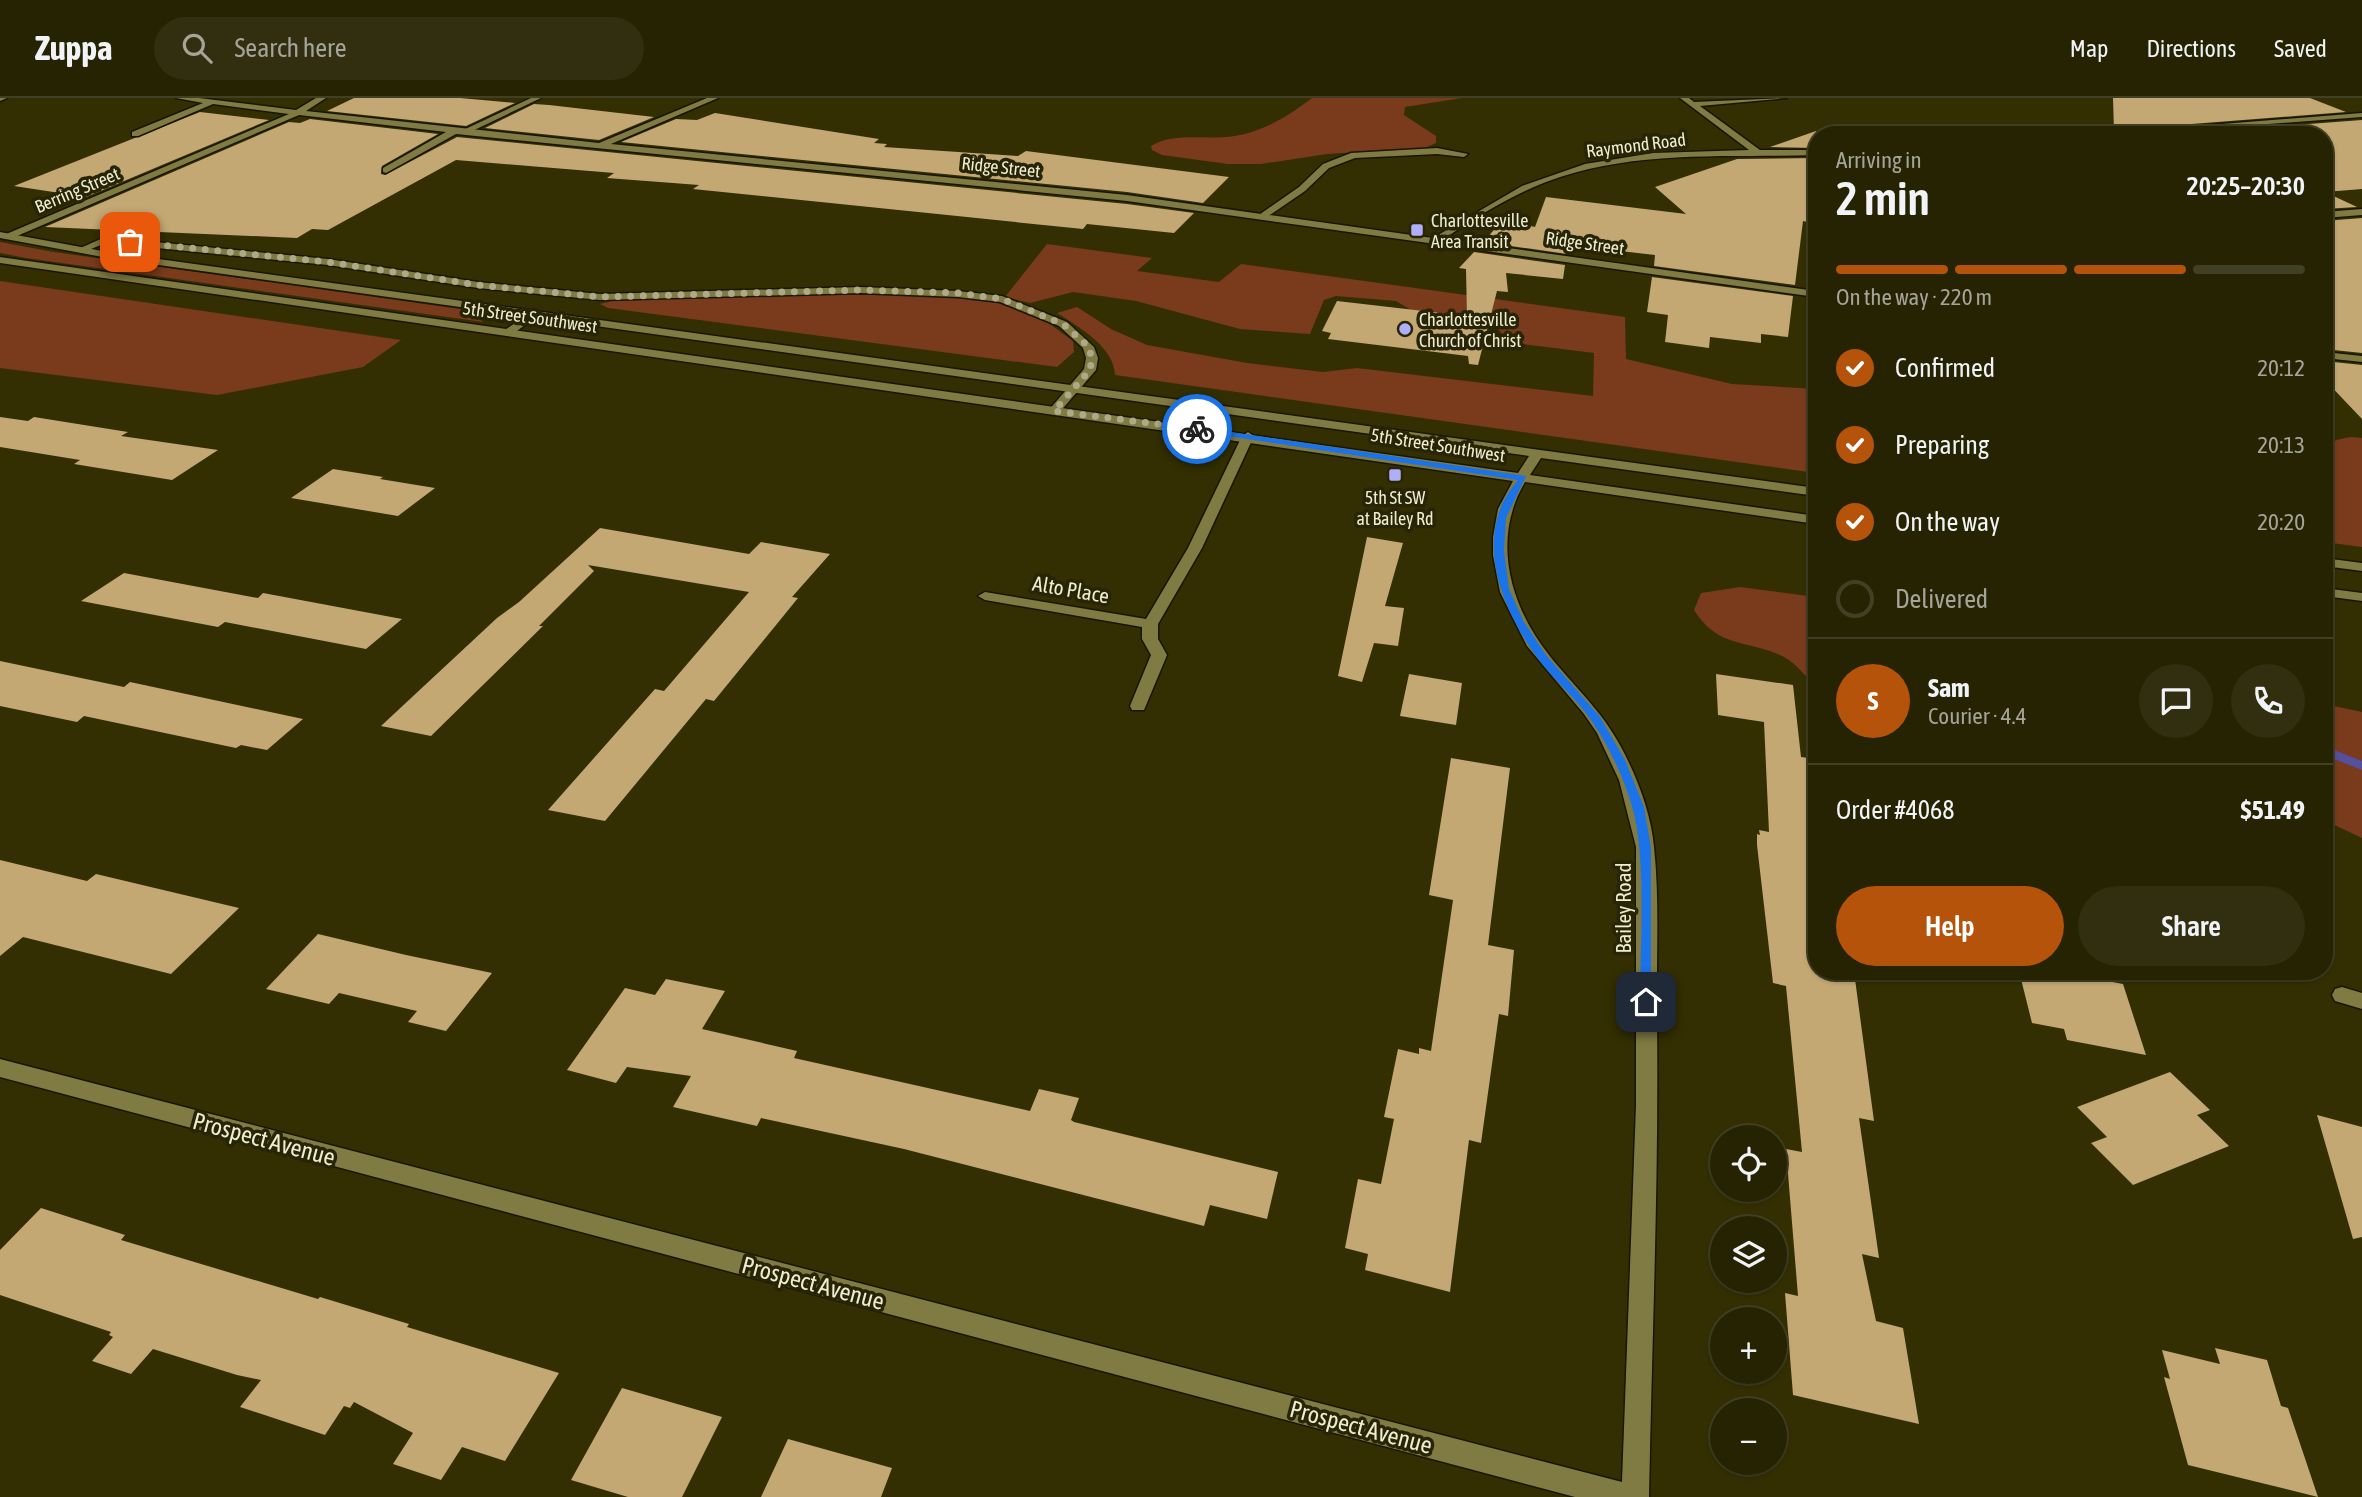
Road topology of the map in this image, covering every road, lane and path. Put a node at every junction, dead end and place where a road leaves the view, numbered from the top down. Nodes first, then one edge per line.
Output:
1 (180, 98) edge
2 (322, 98) edge
3 (537, 98) edge
4 (714, 98) edge
5 (1684, 98) edge
6 (1783, 98) edge
7 (214, 102) junction
8 (1693, 104) junction
9 (296, 112) junction
10 (2362, 115) edge
11 (2211, 126) edge
12 (459, 131) junction
13 (135, 134) dead end
14 (598, 146) junction
15 (1758, 153) junction
16 (1808, 153) edge
17 (1464, 155) dead end
18 (386, 170) dead end
19 (2362, 212) edge
20 (2333, 214) edge
21 (1261, 217) junction
22 (3, 236) edge
23 (1436, 240) junction
24 (81, 250) junction
25 (284, 258) junction
26 (0, 260) edge
27 (253, 275) junction
28 (1808, 293) edge
29 (536, 314) junction
30 (507, 333) junction
31 (2333, 356) edge
32 (2362, 359) edge
33 (1075, 388) junction
34 (1054, 411) junction
35 (1248, 436) junction
36 (1538, 452) junction
37 (1523, 478) junction
38 (1808, 491) edge
39 (1808, 519) edge
40 (2333, 563) edge
41 (2362, 567) edge
42 (2333, 593) edge
43 (985, 596) dead end
44 (2362, 597) edge
45 (1150, 624) junction
46 (1138, 706) dead end
47 (0, 1068) edge
48 (1626, 1497) edge
49 (1635, 1497) edge

1 - 7 street, Ridge Street
2 - 9 street
3 - 12 street
4 - 14 street
5 - 8 street
6 - 8 street
7 - 9 street, Ridge Street
7 - 13 street
8 - 15 street
9 - 12 street, Ridge Street
9 - 22 street, Berring Street
10 - 11 street
12 - 14 street, Ridge Street
12 - 18 street
14 - 21 street, Ridge Street
15 - 16 street, Raymond Road
15 - 23 street, Raymond Road
17 - 21 street
19 - 20 street
21 - 23 street, Ridge Street
22 - 24 street, 5th Street Southwest
23 - 28 street, Ridge Street
24 - 25 street, 5th Street Southwest
24 - 27 street, 5th Street Southwest
25 - 27 street
25 - 33 street, 5th Street Southwest
26 - 30 street, 5th Street Southwest
27 - 29 street, 5th Street Southwest
29 - 30 street
29 - 33 street, 5th Street Southwest
30 - 34 street, 5th Street Southwest
31 - 32 street
33 - 34 street, 5th Street Southwest
33 - 36 street, 5th Street Southwest
34 - 35 street, 5th Street Southwest
35 - 37 street, 5th Street Southwest
35 - 45 street
36 - 37 street, Bailey Road
36 - 38 street, 5th Street Southwest
37 - 39 street, 5th Street Southwest
37 - 49 street, Bailey Road
40 - 41 street
42 - 44 street
43 - 45 street, Alto Place
45 - 46 street
47 - 48 street, Prospect Avenue

